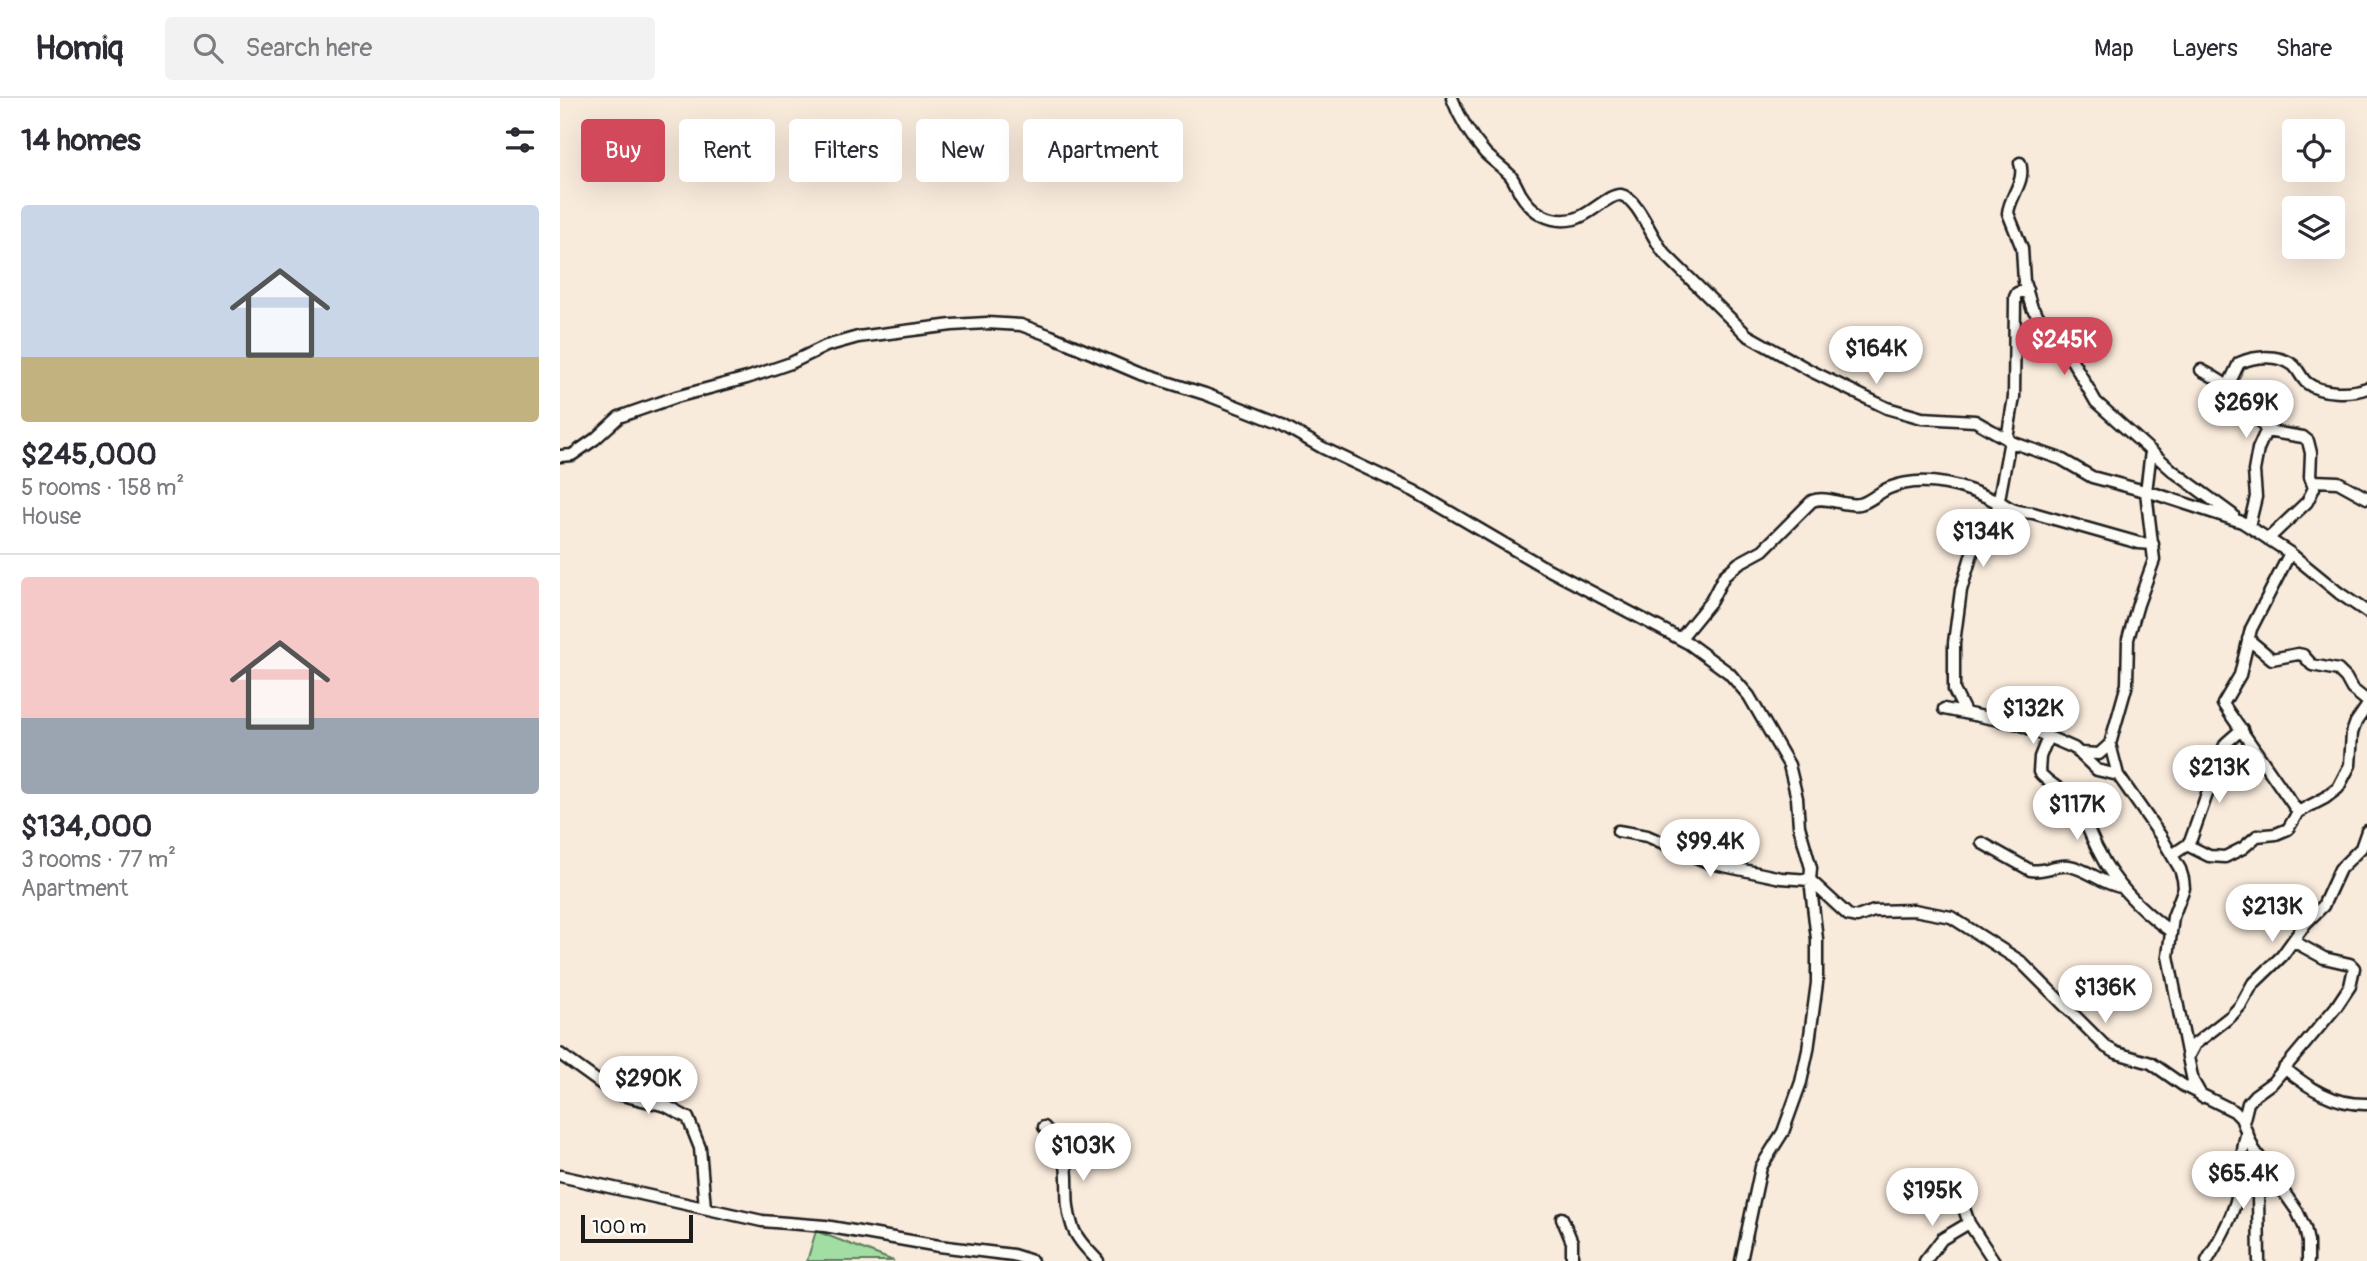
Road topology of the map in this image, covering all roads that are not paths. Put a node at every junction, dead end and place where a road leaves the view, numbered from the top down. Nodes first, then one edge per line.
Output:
1 (1452, 98) edge
2 (2020, 163) dead end
3 (2027, 290) junction
4 (2201, 370) dead end
5 (2228, 386) junction
6 (2367, 388) edge
7 (2266, 431) junction
8 (2008, 440) junction
9 (2151, 451) junction
10 (560, 456) edge
11 (2313, 481) junction
12 (2146, 492) junction
13 (2367, 498) edge
14 (1999, 502) junction
15 (2246, 524) junction
16 (2268, 539) junction
17 (2152, 544) junction
18 (2290, 553) junction
19 (2367, 612) edge
20 (1680, 639) junction
21 (2248, 639) junction
22 (2367, 704) edge
23 (1944, 709) dead end
24 (1965, 712) junction
25 (2242, 729) junction
26 (2048, 737) junction
27 (2110, 744) junction
28 (2081, 753) junction
29 (2118, 775) junction
30 (2298, 812) junction
31 (1618, 831) dead end
32 (2367, 831) edge
33 (1982, 843) dead end
34 (2187, 845) junction
35 (2172, 855) junction
36 (1810, 880) junction
37 (2121, 887) junction
38 (2143, 910) junction
39 (2173, 915) junction
40 (2170, 931) junction
41 (2293, 941) junction
42 (560, 1054) edge
43 (2188, 1057) junction
44 (2284, 1068) junction
45 (2202, 1097) junction
46 (2367, 1104) edge
47 (2243, 1124) junction
48 (1044, 1127) dead end
49 (2246, 1135) junction
50 (2262, 1163) junction
51 (560, 1176) edge
52 (1960, 1197) dead end
53 (705, 1208) junction
54 (1562, 1218) dead end
55 (1969, 1223) junction
56 (1032, 1261) edge
57 (1098, 1261) edge
58 (1572, 1261) edge
59 (1741, 1261) edge
60 (1925, 1261) edge
61 (1994, 1261) edge
62 (2207, 1261) edge
63 (2259, 1261) edge
64 (2308, 1261) edge

1 - 8 street
2 - 3 street
3 - 8 street
3 - 9 street
4 - 5 street
5 - 6 street
5 - 7 street
7 - 11 street
7 - 15 street
8 - 12 street
8 - 14 street
9 - 12 street
9 - 15 street
10 - 20 street
11 - 13 street
11 - 16 street
12 - 15 street
12 - 17 street
14 - 17 street
14 - 20 street
14 - 24 street
15 - 16 street
16 - 18 street
17 - 27 street
18 - 19 street
18 - 21 street
20 - 36 street
21 - 22 street
21 - 25 street
22 - 30 street
23 - 24 street
24 - 26 street
25 - 30 street
25 - 34 street
26 - 28 street
26 - 37 street
27 - 28 street
27 - 29 street
28 - 29 street
29 - 35 street
30 - 34 street
31 - 36 street
32 - 41 street
33 - 37 street
34 - 35 street
35 - 39 street
36 - 45 street
36 - 59 street
37 - 38 street
38 - 39 street
38 - 40 street
39 - 40 street
40 - 43 street
41 - 43 street
41 - 44 street
42 - 53 street
43 - 45 street
44 - 46 street
44 - 47 street
45 - 47 street
47 - 49 street
48 - 57 street
49 - 50 street
49 - 62 street
50 - 63 street
50 - 64 street
51 - 53 street
52 - 55 street
53 - 56 street
54 - 58 street
55 - 60 street
55 - 61 street

